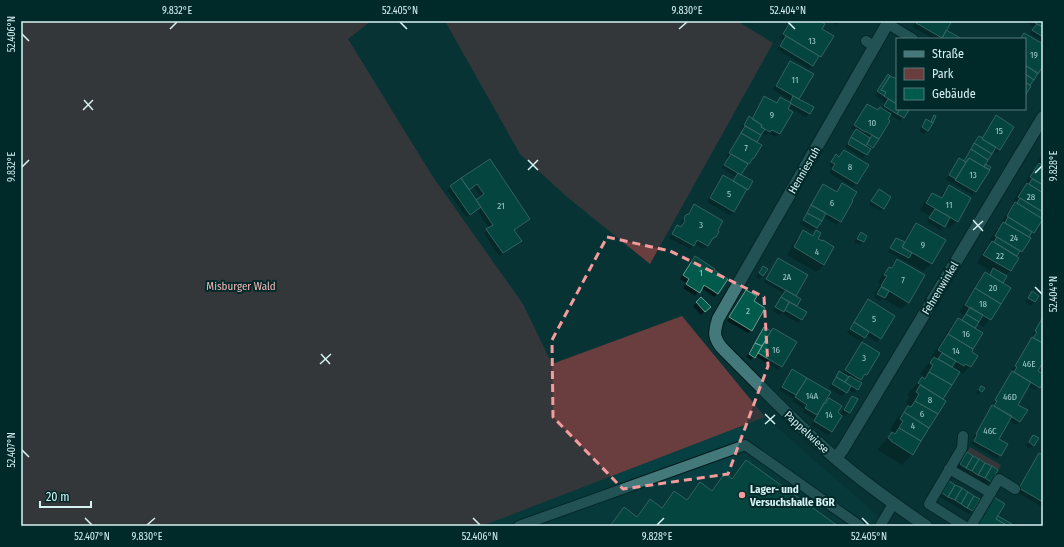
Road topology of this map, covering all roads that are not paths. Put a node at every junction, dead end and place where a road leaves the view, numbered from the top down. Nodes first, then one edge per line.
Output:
1 (888, 23) edge
2 (911, 38) edge
3 (1043, 117) edge
4 (718, 319) joint
5 (962, 436) dead end
6 (836, 458) junction
7 (949, 469) junction
8 (1015, 489) dead end
9 (990, 493) junction
10 (894, 504) junction
11 (520, 526) edge
12 (860, 526) edge
13 (880, 526) edge
14 (926, 526) edge
15 (964, 526) edge
16 (971, 526) edge

1 - 2 lane
1 - 4 street, Henniesruh
3 - 6 street, Fehrenwinkel
4 - 6 street, Pappelwiese
5 - 7 lane
6 - 10 street, Pappelwiese
7 - 9 lane
7 - 15 lane
8 - 9 lane
9 - 16 lane
10 - 13 lane
10 - 14 street, Pappelwiese
11 - 12 lane

